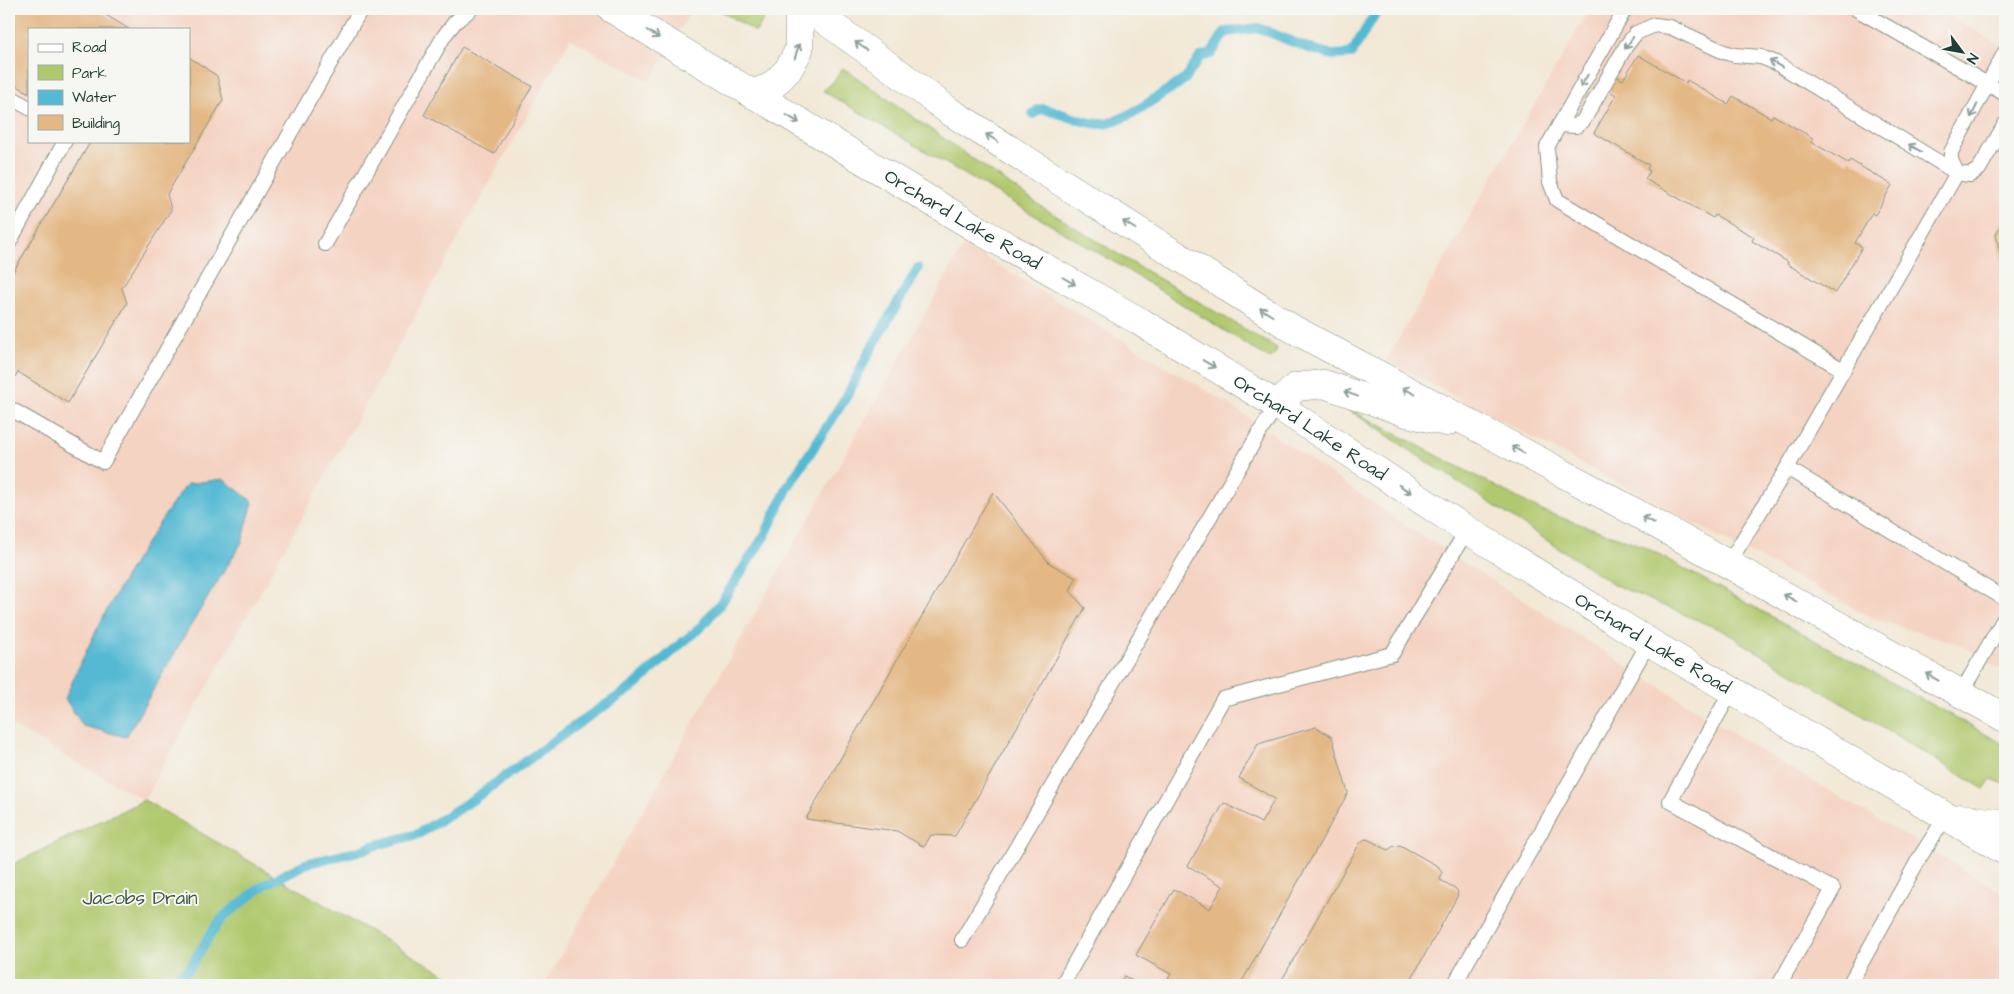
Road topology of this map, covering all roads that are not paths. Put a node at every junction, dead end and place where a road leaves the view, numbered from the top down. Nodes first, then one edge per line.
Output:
1 (362, 9) edge
2 (471, 9) edge
3 (612, 9) edge
4 (799, 9) edge
5 (809, 9) edge
6 (1625, 9) edge
7 (1856, 9) edge
8 (2005, 52) edge
9 (1988, 84) junction
10 (752, 94) junction
11 (2005, 94) edge
12 (9, 96) edge
13 (28, 107) edge
14 (2005, 124) edge
15 (1559, 125) junction
16 (64, 142) edge
17 (1957, 174) junction
18 (9, 243) edge
19 (325, 244) dead end
20 (1843, 370) junction
21 (1277, 405) junction
22 (9, 408) edge
23 (1482, 430) junction
24 (1787, 468) junction
25 (1467, 530) junction
26 (1728, 564) junction
27 (2005, 600) edge
28 (2005, 617) edge
29 (1648, 642) junction
30 (1732, 690) junction
31 (1961, 693) junction
32 (2005, 718) edge
33 (1946, 816) junction
34 (2005, 824) edge
35 (2005, 851) edge
36 (962, 940) dead end
37 (1062, 985) edge
38 (1454, 985) edge
39 (1779, 985) edge
40 (1849, 985) edge

1 - 22 lane
2 - 19 lane
3 -> 10 main road, Orchard Lake Road
10 -> 4 main road
23 -> 5 main road
6 -> 15 lane
7 - 9 lane
8 - 9 lane
9 - 11 lane
9 -> 17 lane
10 -> 21 main road, Orchard Lake Road
12 - 13 lane
14 - 17 lane
17 -> 15 lane
15 - 20 lane
16 - 18 lane
17 - 20 lane
20 - 24 lane
23 -> 21 main road
21 -> 25 main road, Orchard Lake Road
21 - 36 lane
26 -> 23 main road
24 - 26 lane
24 - 27 lane
25 - 29 main road, Orchard Lake Road
25 - 37 lane
31 -> 26 main road
28 - 31 lane
29 - 30 main road, Orchard Lake Road
29 - 38 lane
30 - 33 main road, Orchard Lake Road
30 - 39 lane
31 - 32 main road
33 - 34 main road
33 - 35 main road, Orchard Lake Road
33 - 40 lane

